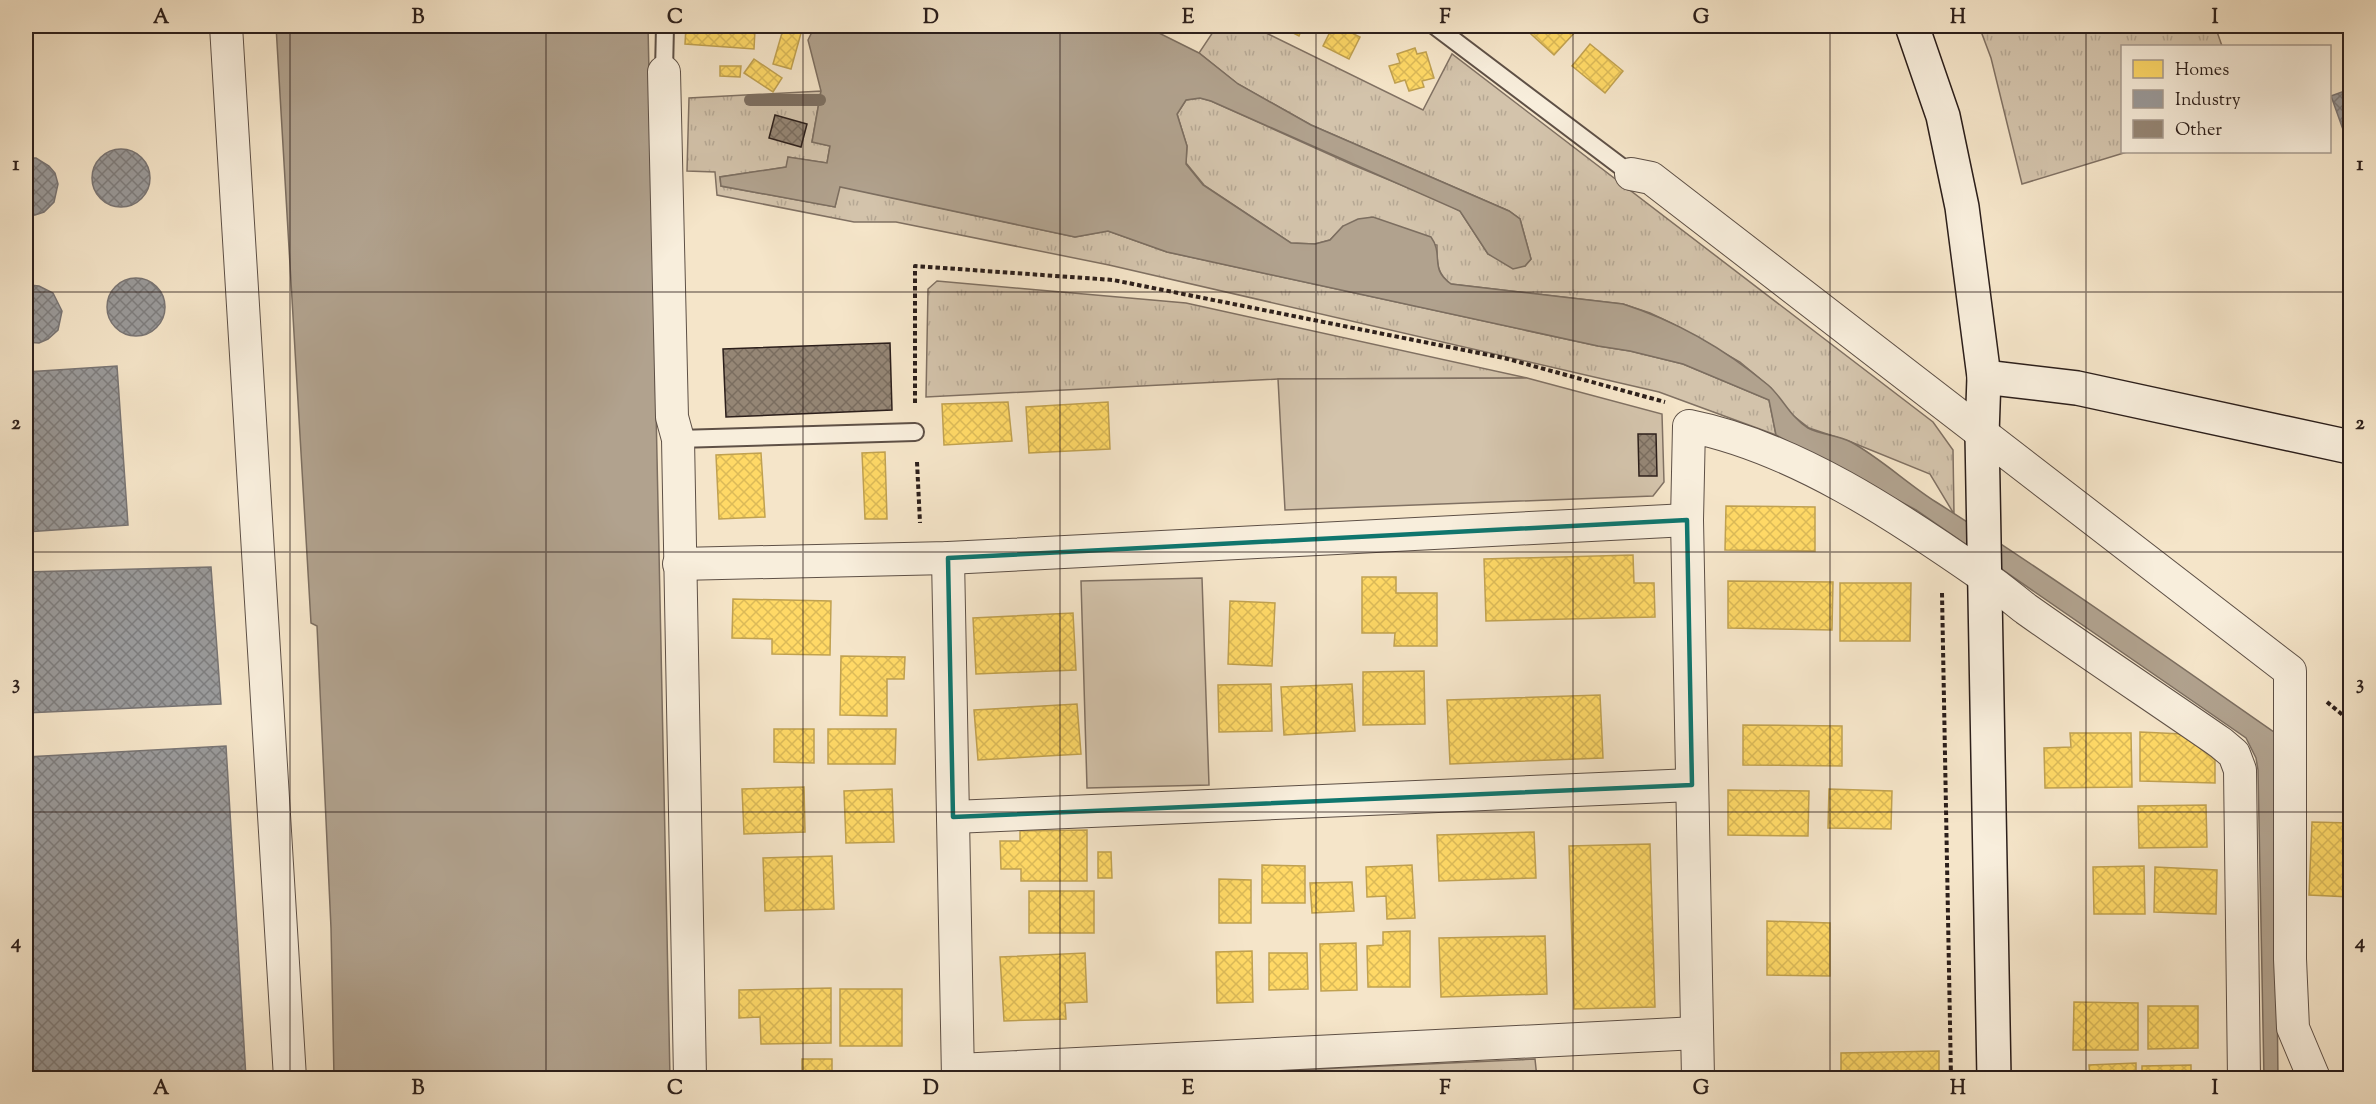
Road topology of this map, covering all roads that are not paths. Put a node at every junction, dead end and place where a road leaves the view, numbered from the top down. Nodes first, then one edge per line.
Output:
1 (226, 26) edge
2 (665, 26) edge
3 (1435, 26) edge
4 (1912, 26) edge
5 (664, 72) joint
6 (1631, 174) joint
7 (1984, 377) junction
8 (915, 432) road end
9 (1982, 434) junction
10 (678, 439) junction
11 (2350, 447) edge
12 (1687, 520) junction
13 (948, 558) junction
14 (679, 564) junction
15 (1985, 577) junction
16 (1692, 785) junction
17 (953, 817) junction
18 (1697, 1033) junction
19 (958, 1074) edge
20 (290, 1078) edge
21 (690, 1078) edge
22 (1698, 1078) edge
23 (1994, 1078) edge
24 (2244, 1078) edge
25 (2314, 1078) edge

1 - 20 street
2 - 5 lane
3 - 6 lane
4 - 7 street
5 - 10 street
6 - 9 street
7 - 9 street
7 - 11 street
8 - 10 lane
9 - 15 street
9 - 25 street
10 - 14 street
12 - 13 street
12 - 15 street
12 - 16 street
13 - 14 street
13 - 17 street
14 - 21 street
15 - 23 street
15 - 24 street
16 - 17 street
16 - 18 street
17 - 19 street
18 - 19 street
18 - 22 street

